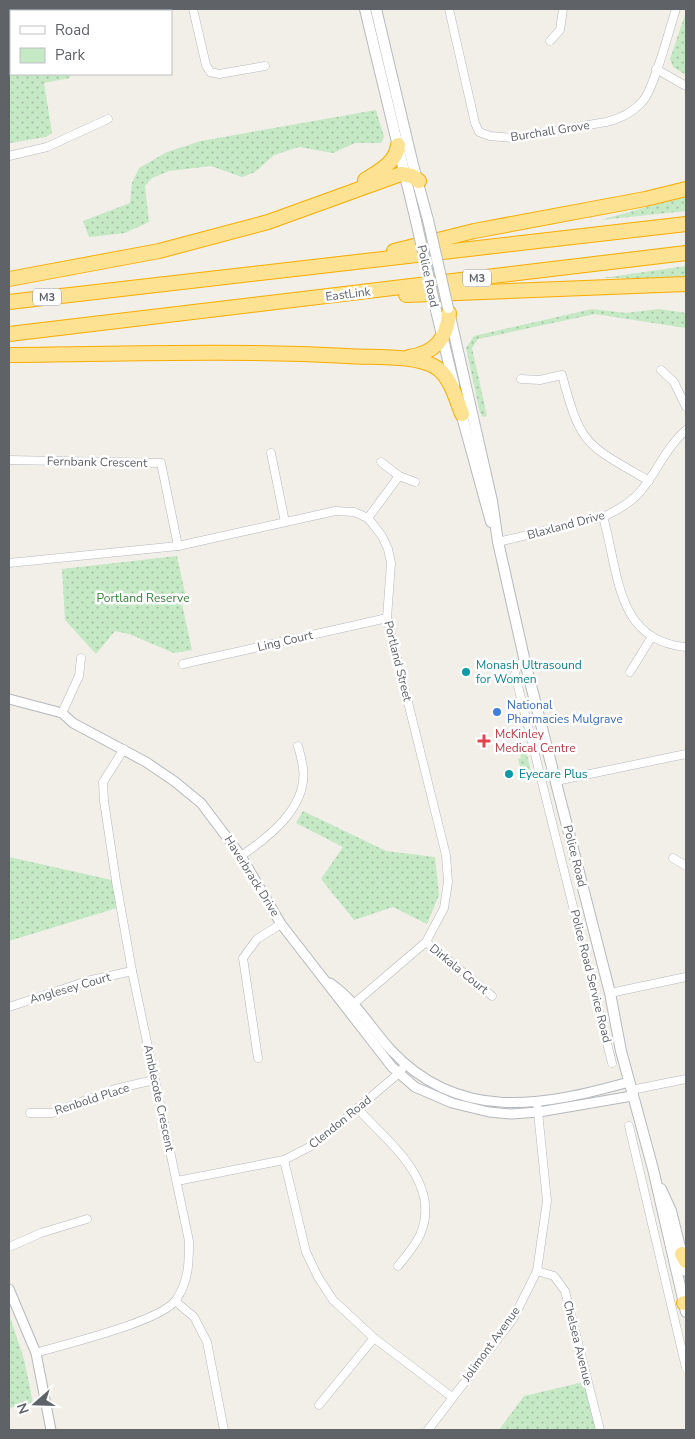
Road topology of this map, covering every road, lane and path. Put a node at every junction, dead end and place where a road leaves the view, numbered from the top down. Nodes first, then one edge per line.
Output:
1 (194, 9) edge
2 (365, 9) edge
3 (376, 9) edge
4 (449, 9) edge
5 (563, 9) edge
6 (676, 9) edge
7 (550, 41) dead end
8 (264, 66) dead end
9 (656, 69) junction
10 (686, 86) edge
11 (108, 119) dead end
12 (398, 145) junction
13 (9, 156) edge
14 (404, 174) junction
15 (419, 181) junction
16 (686, 189) edge
17 (341, 194) junction
18 (686, 224) edge
19 (686, 253) edge
20 (342, 264) junction
21 (9, 278) edge
22 (686, 284) edge
23 (9, 302) edge
24 (268, 304) junction
25 (444, 310) junction
26 (9, 334) edge
27 (443, 338) junction
28 (9, 355) edge
29 (400, 358) junction
30 (661, 370) dead end
31 (521, 379) dead end
32 (686, 407) edge
33 (462, 414) junction
34 (686, 430) edge
35 (271, 453) dead end
36 (9, 460) edge
37 (381, 462) dead end
38 (399, 476) junction
39 (649, 481) junction
40 (415, 482) dead end
41 (602, 517) junction
42 (368, 518) junction
43 (284, 522) junction
44 (498, 542) junction
45 (178, 546) junction
46 (9, 563) edge
47 (387, 618) junction
48 (651, 638) junction
49 (686, 647) edge
50 (81, 658) dead end
51 (525, 662) junction
52 (183, 664) dead end
53 (630, 672) dead end
54 (9, 699) edge
55 (62, 713) junction
56 (527, 723) junction
57 (543, 728) junction
58 (298, 746) dead end
59 (124, 750) junction
60 (686, 754) edge
61 (556, 781) junction
62 (241, 856) junction
63 (673, 858) dead end
64 (686, 866) edge
65 (281, 924) junction
66 (426, 942) junction
67 (597, 942) junction
68 (583, 946) junction
69 (132, 971) junction
70 (686, 977) edge
71 (327, 982) junction
72 (610, 993) junction
73 (492, 996) dead end
74 (355, 1004) junction
75 (9, 1007) edge
76 (346, 1009) junction
77 (258, 1058) dead end
78 (612, 1063) dead end
79 (406, 1064) junction
80 (398, 1074) junction
81 (154, 1080) junction
82 (686, 1080) edge
83 (631, 1089) junction
84 (537, 1102) junction
85 (358, 1109) junction
86 (539, 1112) junction
87 (30, 1114) dead end
88 (629, 1126) dead end
89 (284, 1160) junction
90 (653, 1169) junction
91 (640, 1173) junction
92 (177, 1181) junction
93 (87, 1219) dead end
94 (9, 1247) edge
95 (684, 1258) edge
96 (398, 1266) dead end
97 (537, 1271) junction
98 (686, 1271) edge
99 (9, 1289) edge
100 (176, 1301) junction
101 (686, 1306) edge
102 (374, 1338) junction
103 (36, 1353) junction
104 (686, 1368) edge
105 (452, 1397) junction
106 (319, 1405) dead end
107 (51, 1430) edge
108 (224, 1430) edge
109 (428, 1430) edge
110 (600, 1430) edge

1 - 8 street
2 - 12 main road, Police Road
3 - 15 main road, Police Road
4 - 9 street, Burchall Grove
5 - 7 street
6 - 9 street, Burchall Grove
9 - 10 street
11 - 13 street
12 - 14 main road, Police Road
12 - 17 highway
14 - 15 highway
14 - 17 highway
14 - 25 main road, Police Road, bridge
15 - 25 main road, Police Road, bridge
16 - 20 highway
17 - 21 highway
18 - 20 highway, M3
19 - 24 highway, EastLink / M3
20 - 23 highway, M3
22 - 24 highway
24 - 26 highway, EastLink / M3
25 - 27 highway
25 - 44 main road, Police Road
27 - 29 highway
27 - 33 main road, Police Road
28 - 29 highway
29 - 33 highway
30 - 32 street
31 - 39 street
33 - 44 main road, Police Road
34 - 39 street, Blaxland Drive
35 - 43 street
36 - 45 street, Fernbank Crescent
37 - 38 street
38 - 40 street
38 - 42 street
39 - 41 street, Blaxland Drive
41 - 44 street, Blaxland Drive
41 - 48 street
42 - 43 street
42 - 47 street, Portland Street
43 - 45 street
44 - 51 main road, Police Road
45 - 46 street
47 - 52 street, Ling Court
47 - 66 street, Portland Street
48 - 49 street
48 - 53 street
50 - 55 street
51 - 56 street, Police Road Service Road
51 - 57 main road, Police Road
54 - 55 street, Haverbrack Drive
55 - 59 street, Haverbrack Drive
56 - 57 street
56 - 68 street, Police Road Service Road
57 - 61 main road, Police Road
58 - 62 street
59 - 62 street, Haverbrack Drive
59 - 69 street, Amblecote Crescent
60 - 61 street
61 - 67 main road, Police Road
62 - 65 street, Haverbrack Drive
63 - 64 street
65 - 71 street, Haverbrack Drive
65 - 77 street
66 - 73 street, Dirkala Court
66 - 74 street, Portland Street
67 - 68 street
67 - 72 main road, Police Road
68 - 78 street, Police Road Service Road
69 - 75 street, Anglesey Court
69 - 81 street, Amblecote Crescent
70 - 72 street
71 - 74 street, Haverbrack Drive
71 - 76 street, Haverbrack Drive
72 - 83 main road, Police Road
74 - 76 street, Portland Street
74 - 79 street, Haverbrack Drive
76 - 80 street, Haverbrack Drive
79 - 80 street, Clendon Road
79 - 84 street, Haverbrack Drive
80 - 85 street, Clendon Road
80 - 86 street, Haverbrack Drive
81 - 87 street, Renbold Place
81 - 92 street, Amblecote Crescent
82 - 83 street
83 - 84 street, Haverbrack Drive
83 - 86 street, Haverbrack Drive
83 - 90 main road, Police Road
84 - 86 street, Jolimont Avenue
85 - 89 street, Clendon Road
85 - 96 street
86 - 97 street, Jolimont Avenue
88 - 91 street
89 - 92 street, Clendon Road
89 - 102 street
90 - 91 street
90 - 95 main road, Police Road
90 - 101 main road, Police Road
91 - 104 street
92 - 100 street, Amblecote Crescent
93 - 94 street
95 - 98 main road, Police Road
97 - 105 street, Jolimont Avenue
97 - 110 street, Chelsea Avenue
99 - 103 street
100 - 103 street
100 - 108 street
102 - 105 street
102 - 106 street
103 - 107 street
105 - 109 street, Jolimont Avenue

